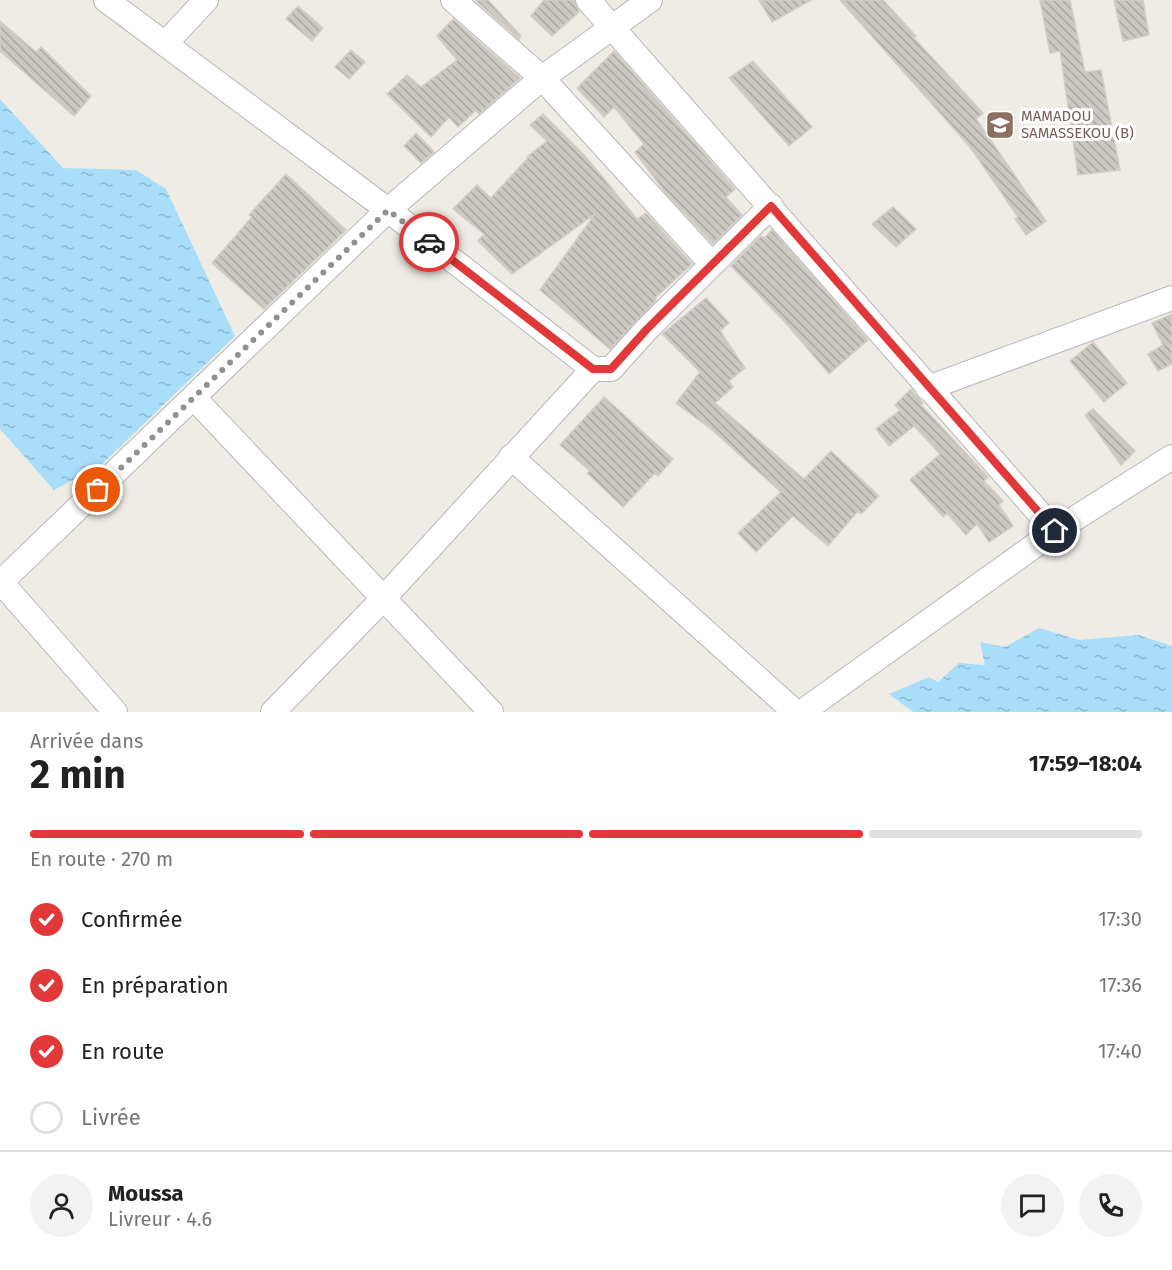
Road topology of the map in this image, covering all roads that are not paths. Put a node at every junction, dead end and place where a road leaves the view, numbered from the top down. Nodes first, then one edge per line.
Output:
1 (106, 0) edge
2 (206, 0) edge
3 (453, 0) edge
4 (588, 0) edge
5 (650, 0) edge
6 (611, 27) junction
7 (165, 44) junction
8 (542, 78) junction
9 (771, 206) junction
10 (388, 210) junction
11 (711, 263) junction
12 (1172, 298) edge
13 (593, 369) junction
14 (928, 388) junction
15 (194, 398) junction
16 (511, 457) junction
17 (1172, 457) edge
18 (1055, 531) junction
19 (0, 582) edge
20 (382, 600) junction
21 (115, 712) edge
22 (273, 712) edge
23 (491, 712) edge
24 (795, 712) edge
25 (802, 712) edge

1 - 7 street
2 - 7 street
3 - 8 street
4 - 6 street
5 - 6 street
6 - 8 street
6 - 9 street
7 - 10 street
8 - 10 street
8 - 11 street
9 - 11 street
9 - 14 street
10 - 13 street
10 - 15 street
11 - 13 street
12 - 14 street
13 - 16 street
14 - 18 street
15 - 19 street
15 - 20 street
16 - 20 street
16 - 24 street
17 - 18 street
18 - 25 street
19 - 21 street
20 - 22 street
20 - 23 street

